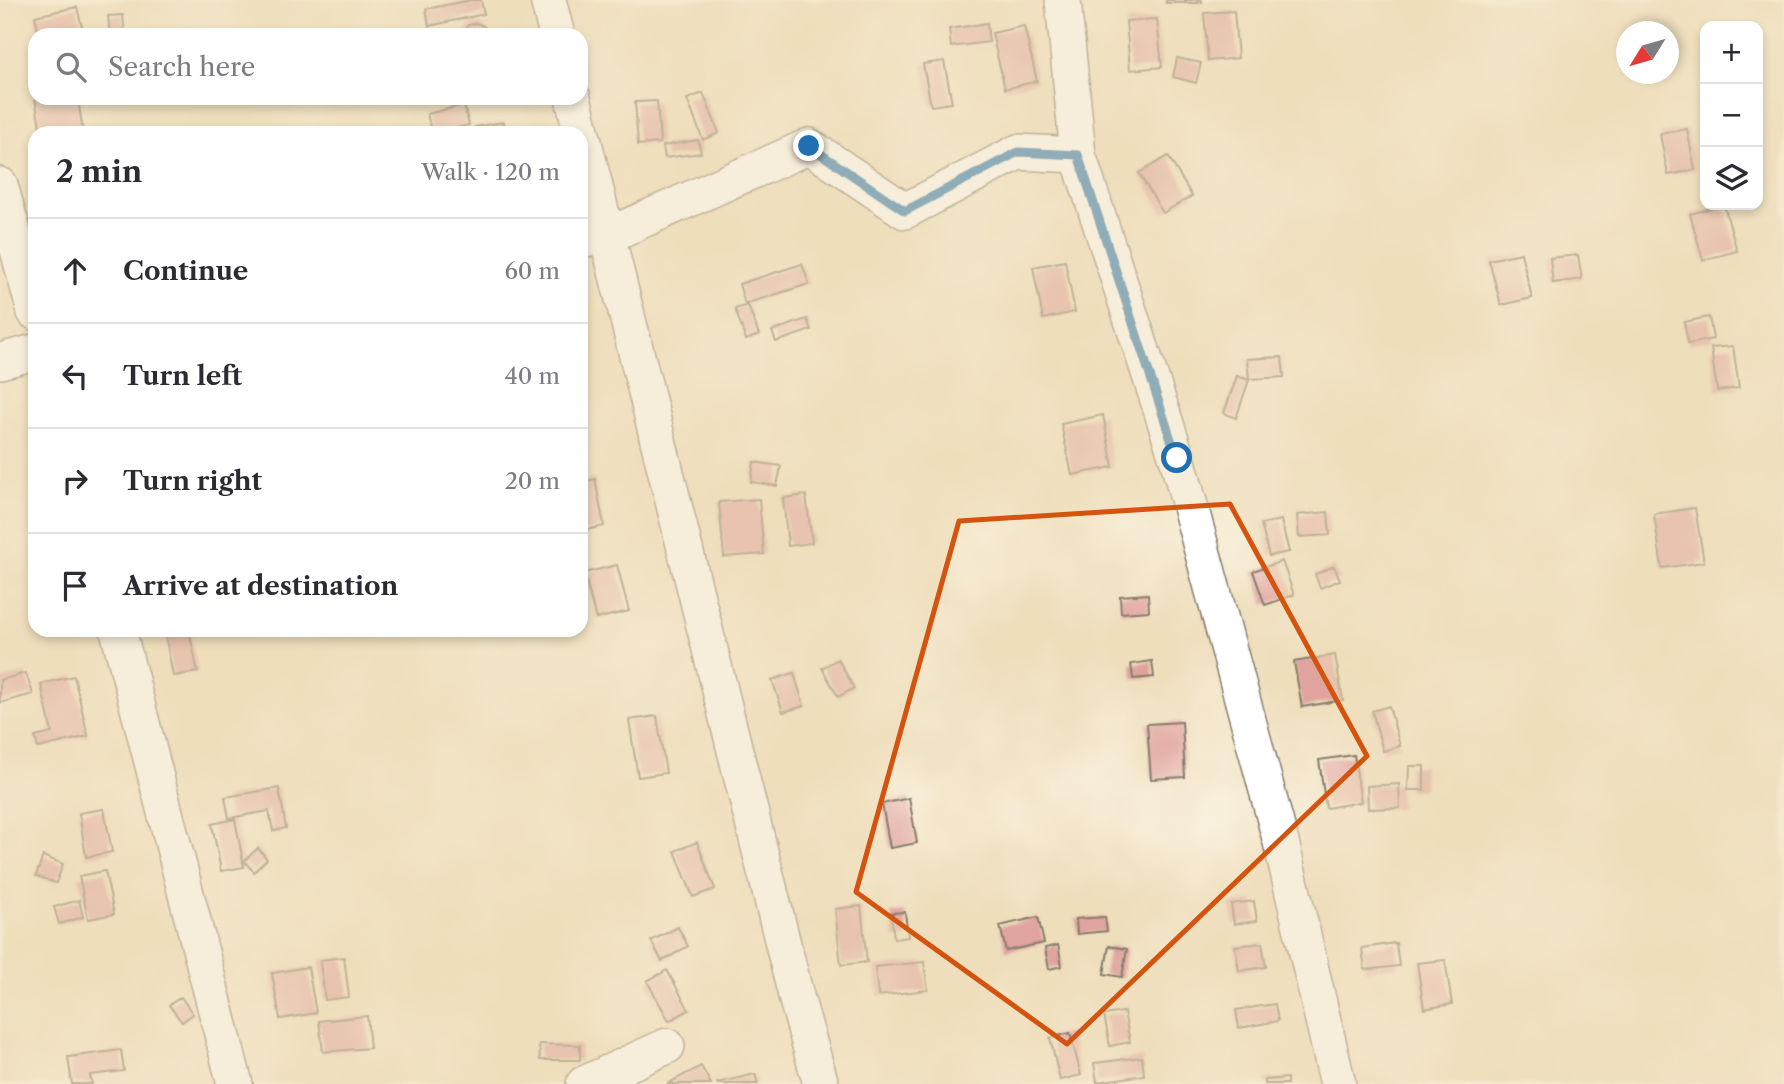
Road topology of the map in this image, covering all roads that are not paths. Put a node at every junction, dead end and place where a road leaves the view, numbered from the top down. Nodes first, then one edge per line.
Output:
1 (548, 0) edge
2 (1063, 0) edge
3 (555, 28) edge
4 (574, 105) edge
5 (577, 126) edge
6 (1078, 155) junction
7 (0, 185) edge
8 (588, 193) edge
9 (595, 238) edge
10 (28, 287) edge
11 (28, 354) edge
12 (0, 362) edge
13 (120, 637) edge
14 (667, 1046) dead end
15 (1343, 1081) edge
16 (234, 1084) edge
17 (584, 1084) edge
18 (821, 1084) edge

1 - 3 street
2 - 6 street
4 - 5 street
6 - 9 street
6 - 15 street
7 - 10 street
8 - 9 street
9 - 18 street
11 - 12 street
13 - 16 street
14 - 17 street

